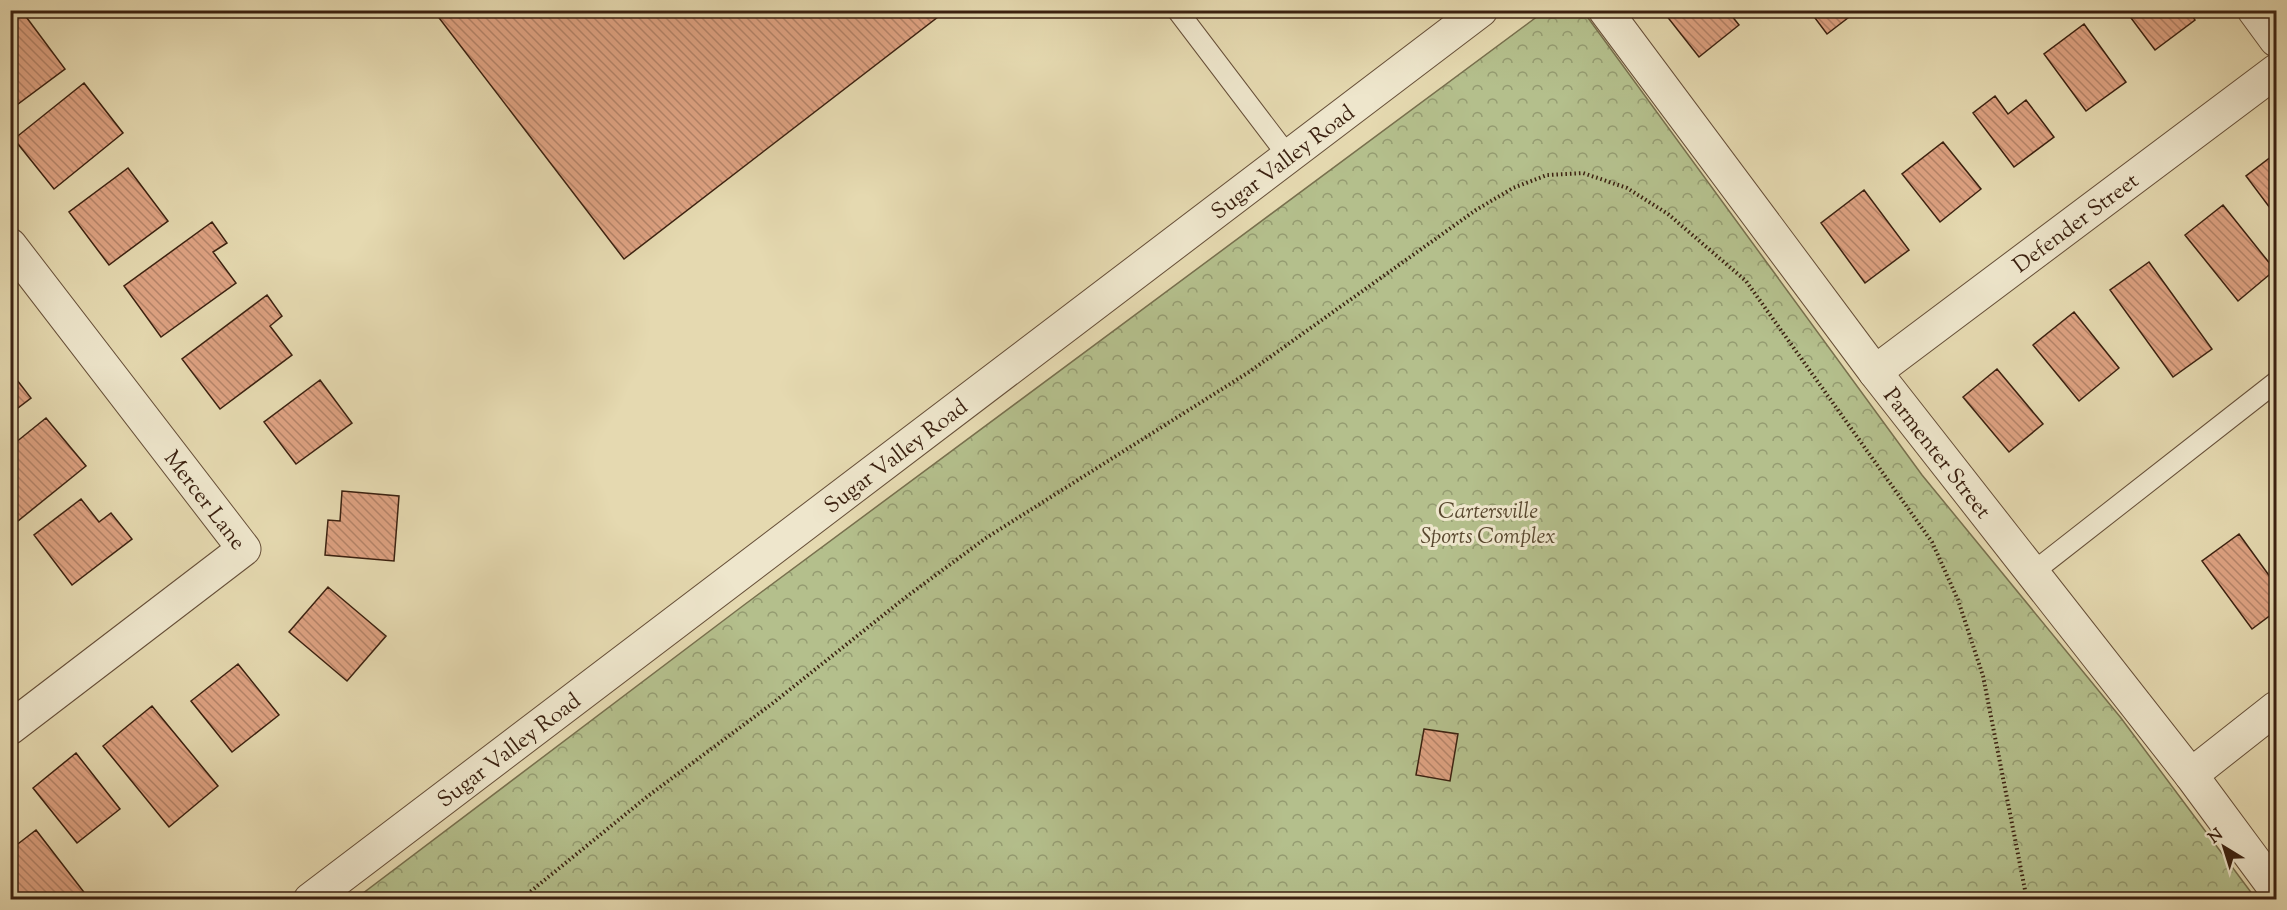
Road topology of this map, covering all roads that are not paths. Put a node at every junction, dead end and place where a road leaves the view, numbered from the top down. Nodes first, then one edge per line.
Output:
1 (1177, 10) edge
2 (1481, 10) edge
3 (1605, 10) edge
4 (2254, 10) edge
5 (2277, 40) edge
6 (2277, 71) edge
7 (1288, 156) junction
8 (10, 244) edge
9 (1875, 372) junction
10 (2277, 382) edge
11 (2032, 573) junction
12 (2277, 708) edge
13 (10, 728) edge
14 (2191, 775) junction
15 (2277, 890) edge
16 (310, 900) edge

1 - 7 lane
2 - 7 street, Sugar Valley Road
3 - 9 street, Parmenter Street
4 - 5 street
6 - 9 street, Defender Street
7 - 16 street, Sugar Valley Road
8 - 13 street, Mercer Lane
9 - 11 street, Parmenter Street
10 - 11 lane
11 - 14 street, Parmenter Street
12 - 14 street
14 - 15 street, Parmenter Street

